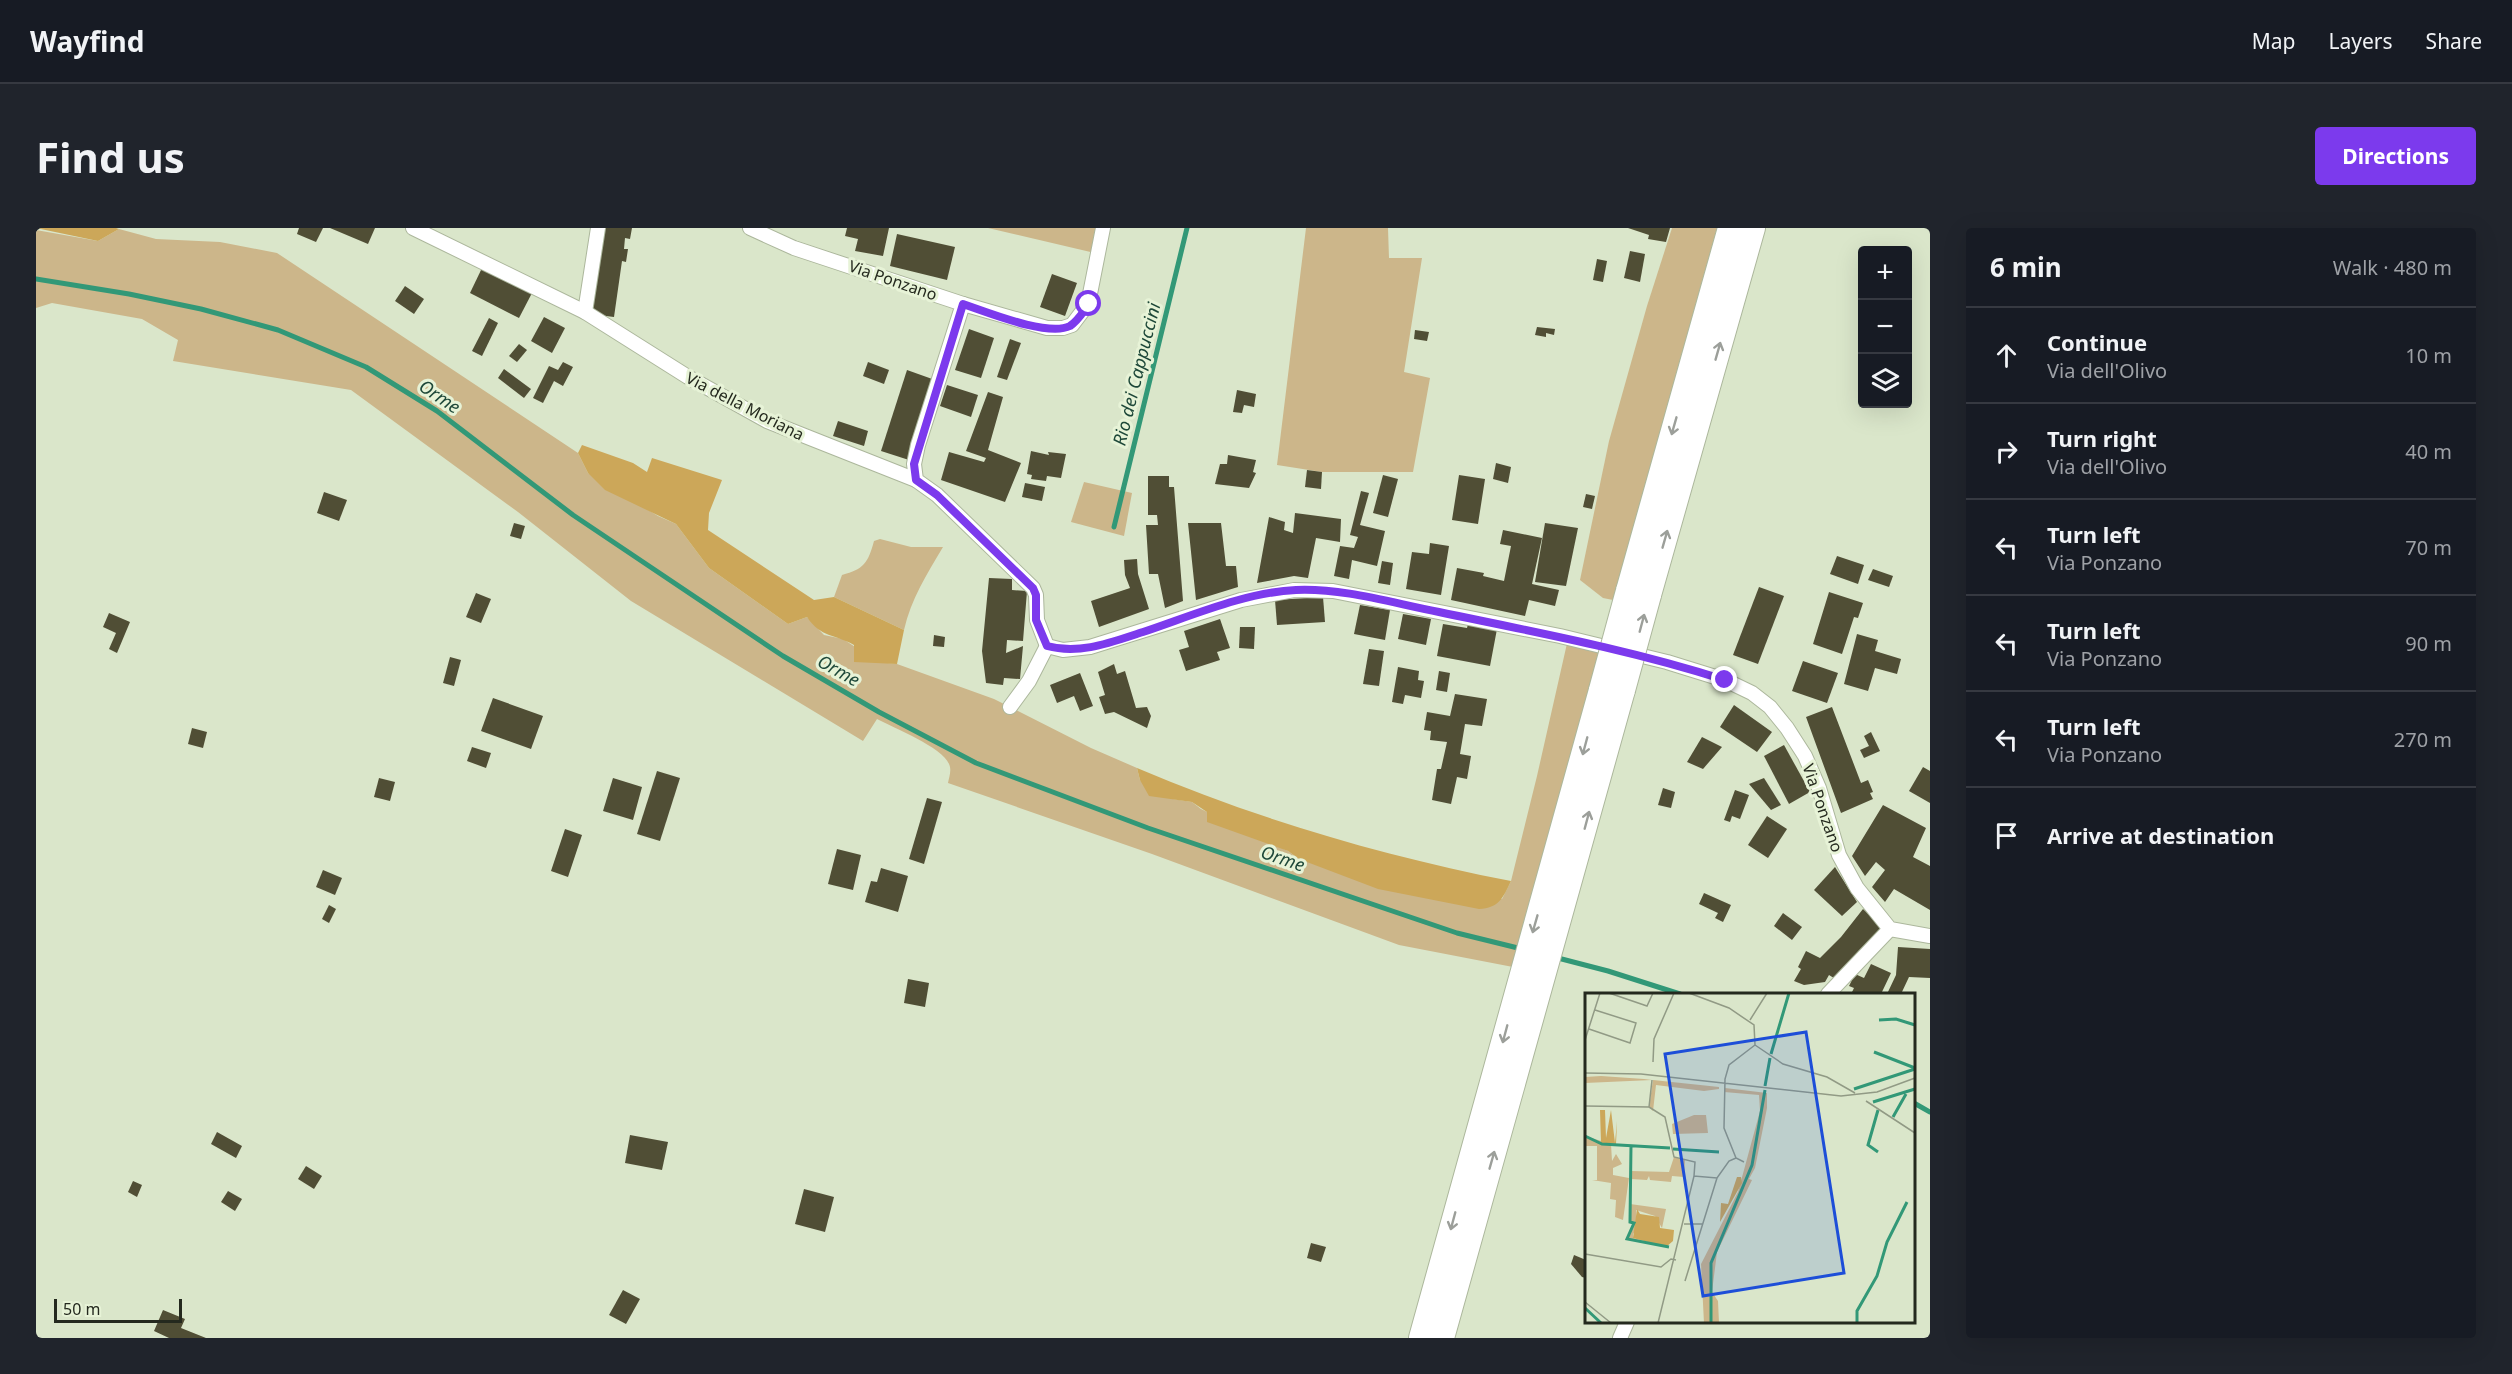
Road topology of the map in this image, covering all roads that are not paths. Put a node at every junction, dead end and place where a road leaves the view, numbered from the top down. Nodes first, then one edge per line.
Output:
1 (413, 228) edge
2 (598, 228) edge
3 (750, 228) edge
4 (1103, 228) edge
5 (1730, 228) edge
6 (1753, 228) edge
7 (963, 304) junction
8 (585, 312) junction
9 (916, 480) junction
10 (1639, 593) junction
11 (1047, 646) junction
12 (1010, 707) dead end
13 (1890, 929) junction
14 (1930, 936) edge
15 (1532, 979) junction
16 (1829, 993) edge
17 (1627, 1323) edge
18 (1421, 1338) edge
19 (1442, 1338) edge
20 (1620, 1338) edge

1 - 8 street, Via della Moriana
2 - 8 street
3 - 7 street, Via Ponzano
4 - 7 street, Via Ponzano
5 -> 10 highway
10 -> 6 highway
7 - 9 street
8 - 9 street, Via della Moriana
9 - 11 street
10 - 15 highway, bridge
11 - 12 street
11 - 13 street, Via Ponzano
13 - 14 street
13 - 16 street
15 -> 18 highway
19 -> 15 highway
17 - 20 street

